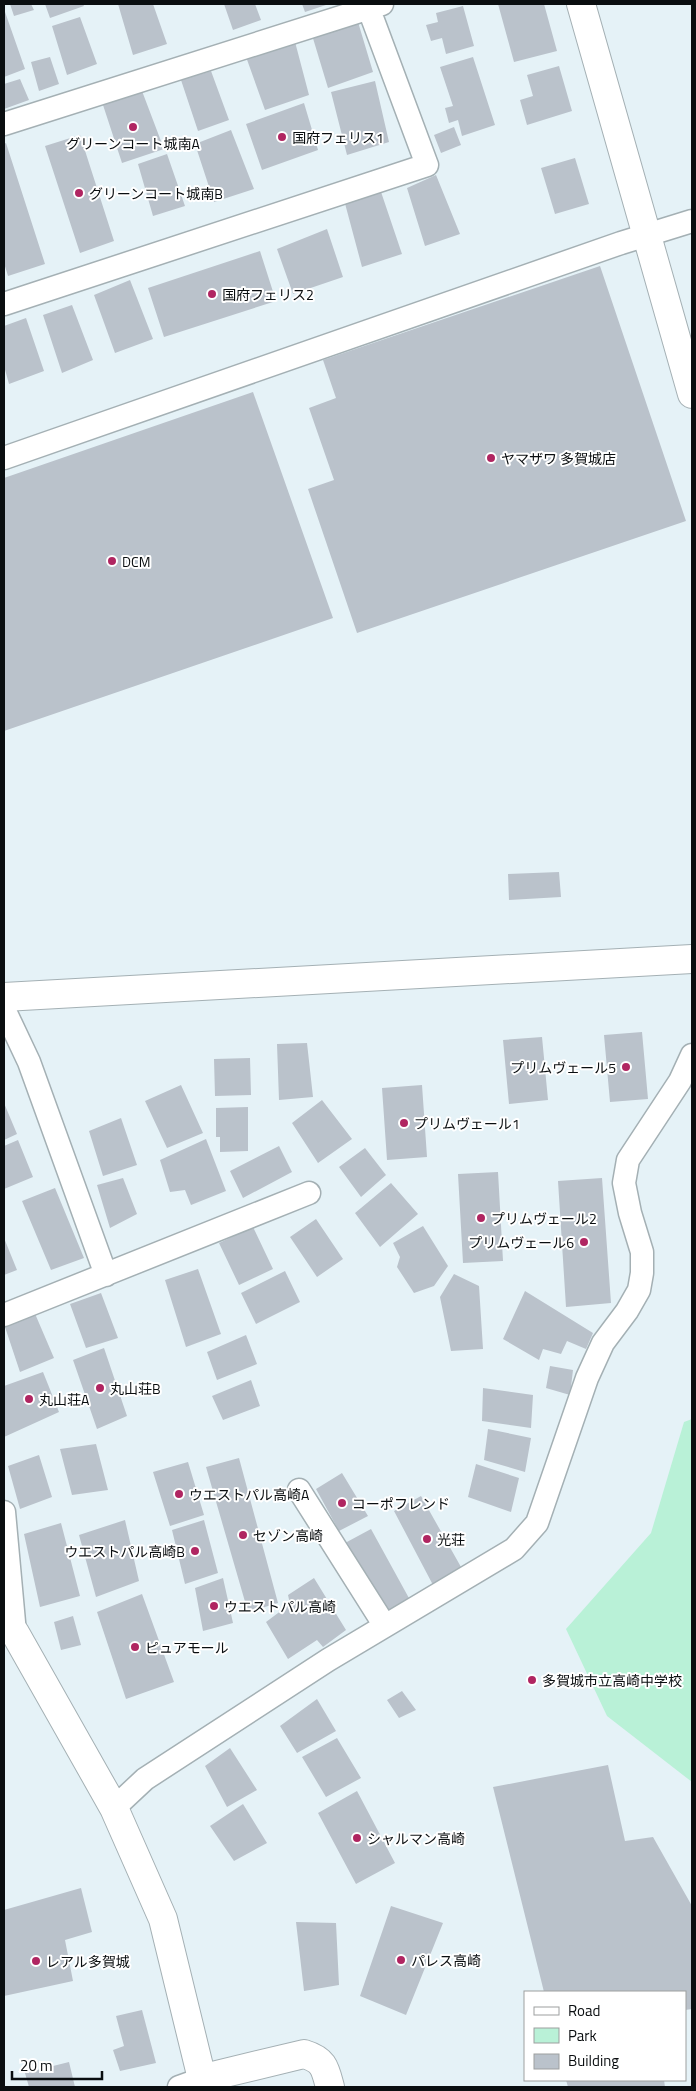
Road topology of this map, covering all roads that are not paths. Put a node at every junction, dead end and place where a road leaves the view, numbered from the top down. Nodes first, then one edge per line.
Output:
1 (581, 4) edge
2 (373, 5) edge
3 (4, 124) edge
4 (692, 220) edge
5 (648, 235) junction
6 (4, 304) edge
7 (692, 394) edge
8 (4, 458) edge
9 (692, 959) edge
10 (4, 997) edge
11 (4, 1009) edge
12 (692, 1056) edge
13 (309, 1193) dead end
14 (106, 1275) junction
15 (4, 1315) edge
16 (299, 1490) dead end
17 (4, 1512) edge
18 (10, 1625) edge
19 (385, 1626) junction
20 (114, 1808) junction
21 (196, 2084) edge
22 (330, 2087) edge

1 - 5 street
2 - 3 street
2 - 6 street
4 - 5 street
5 - 7 street
5 - 8 street
9 - 10 street
11 - 14 street
12 - 19 street
13 - 14 street
14 - 15 street
16 - 19 street
17 - 18 street
18 - 20 street
19 - 20 street
20 - 21 street
21 - 22 street

